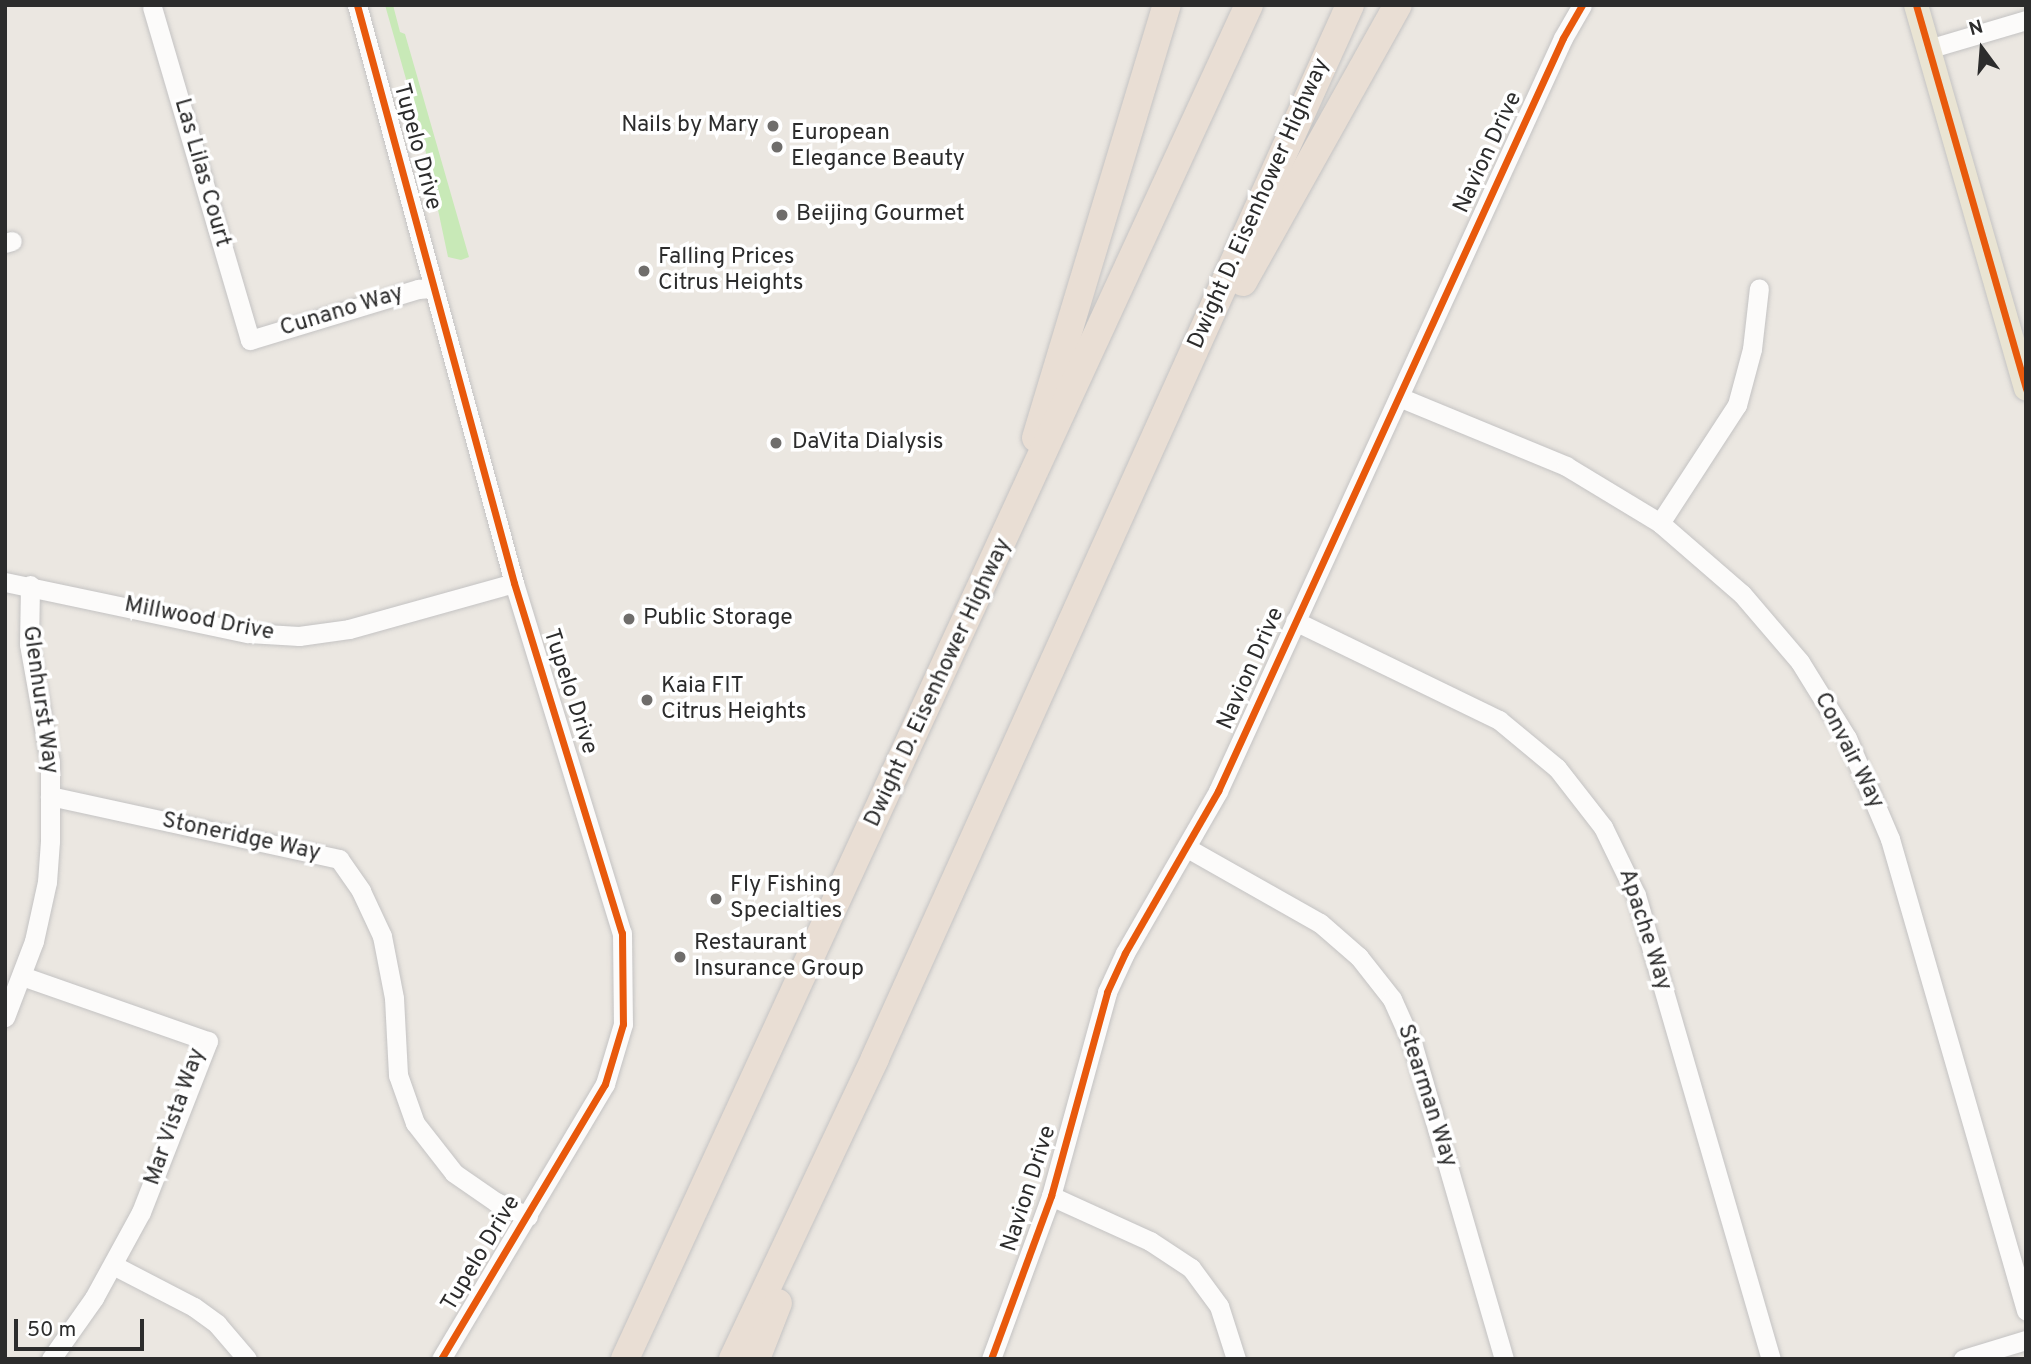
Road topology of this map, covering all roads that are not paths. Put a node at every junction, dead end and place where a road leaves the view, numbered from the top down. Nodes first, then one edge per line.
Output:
1 (357, 5) edge
2 (1167, 5) edge
3 (1249, 5) edge
4 (1350, 5) edge
5 (1398, 5) edge
6 (1582, 5) edge
7 (1916, 5) edge
8 (152, 7) edge
9 (2026, 20) edge
10 (1928, 49) junction
11 (435, 288) junction
12 (1759, 288) dead end
13 (250, 340) joint
14 (2026, 389) edge
15 (1399, 397) junction
16 (1138, 471) junction
17 (1660, 523) junction
18 (1004, 545) junction
19 (5, 582) edge
20 (514, 583) junction
21 (30, 585) junction
22 (1294, 621) junction
23 (50, 796) junction
24 (1189, 849) junction
25 (22, 976) junction
26 (5, 1017) edge
27 (875, 1058) junction
28 (1051, 1196) junction
29 (528, 1216) junction
30 (113, 1265) junction
31 (2026, 1311) edge
32 (2026, 1340) edge
33 (51, 1359) edge
34 (247, 1359) edge
35 (442, 1359) edge
36 (625, 1359) edge
37 (733, 1359) edge
38 (756, 1359) edge
39 (991, 1359) edge
40 (1236, 1359) edge
41 (1504, 1359) edge
42 (1771, 1359) edge
43 (1963, 1359) edge

1 - 11 street, Tupelo Drive
2 - 18 highway
3 - 18 highway, Dwight D. Eisenhower Highway
4 - 16 highway, Dwight D. Eisenhower Highway
5 - 16 highway
6 - 15 street, Navion Drive
7 - 10 main road
8 - 13 street, Las Lilas Court
9 - 10 street
10 - 14 main road
11 - 13 street, Cunano Way
11 - 20 street, Tupelo Drive
12 - 17 street
15 - 17 street, Convair Way
15 - 22 street, Navion Drive
16 - 27 highway, Dwight D. Eisenhower Highway
17 - 31 street, Convair Way
18 - 36 highway, Dwight D. Eisenhower Highway
19 - 21 street, Millwood Drive
20 - 21 street, Millwood Drive
20 - 29 street, Tupelo Drive
21 - 23 street, Glenhurst Way
22 - 24 street, Navion Drive
22 - 42 street, Apache Way
23 - 25 street, Glenhurst Way
23 - 29 street, Stoneridge Way
24 - 28 street, Navion Drive
24 - 41 street, Stearman Way
25 - 26 street, Glenhurst Way
25 - 30 street, Mar Vista Way
27 - 37 highway, Dwight D. Eisenhower Highway
27 - 38 highway
28 - 39 street, Navion Drive
28 - 40 street
29 - 35 street, Tupelo Drive
30 - 33 street, Mar Vista Way
30 - 34 street
32 - 43 street

